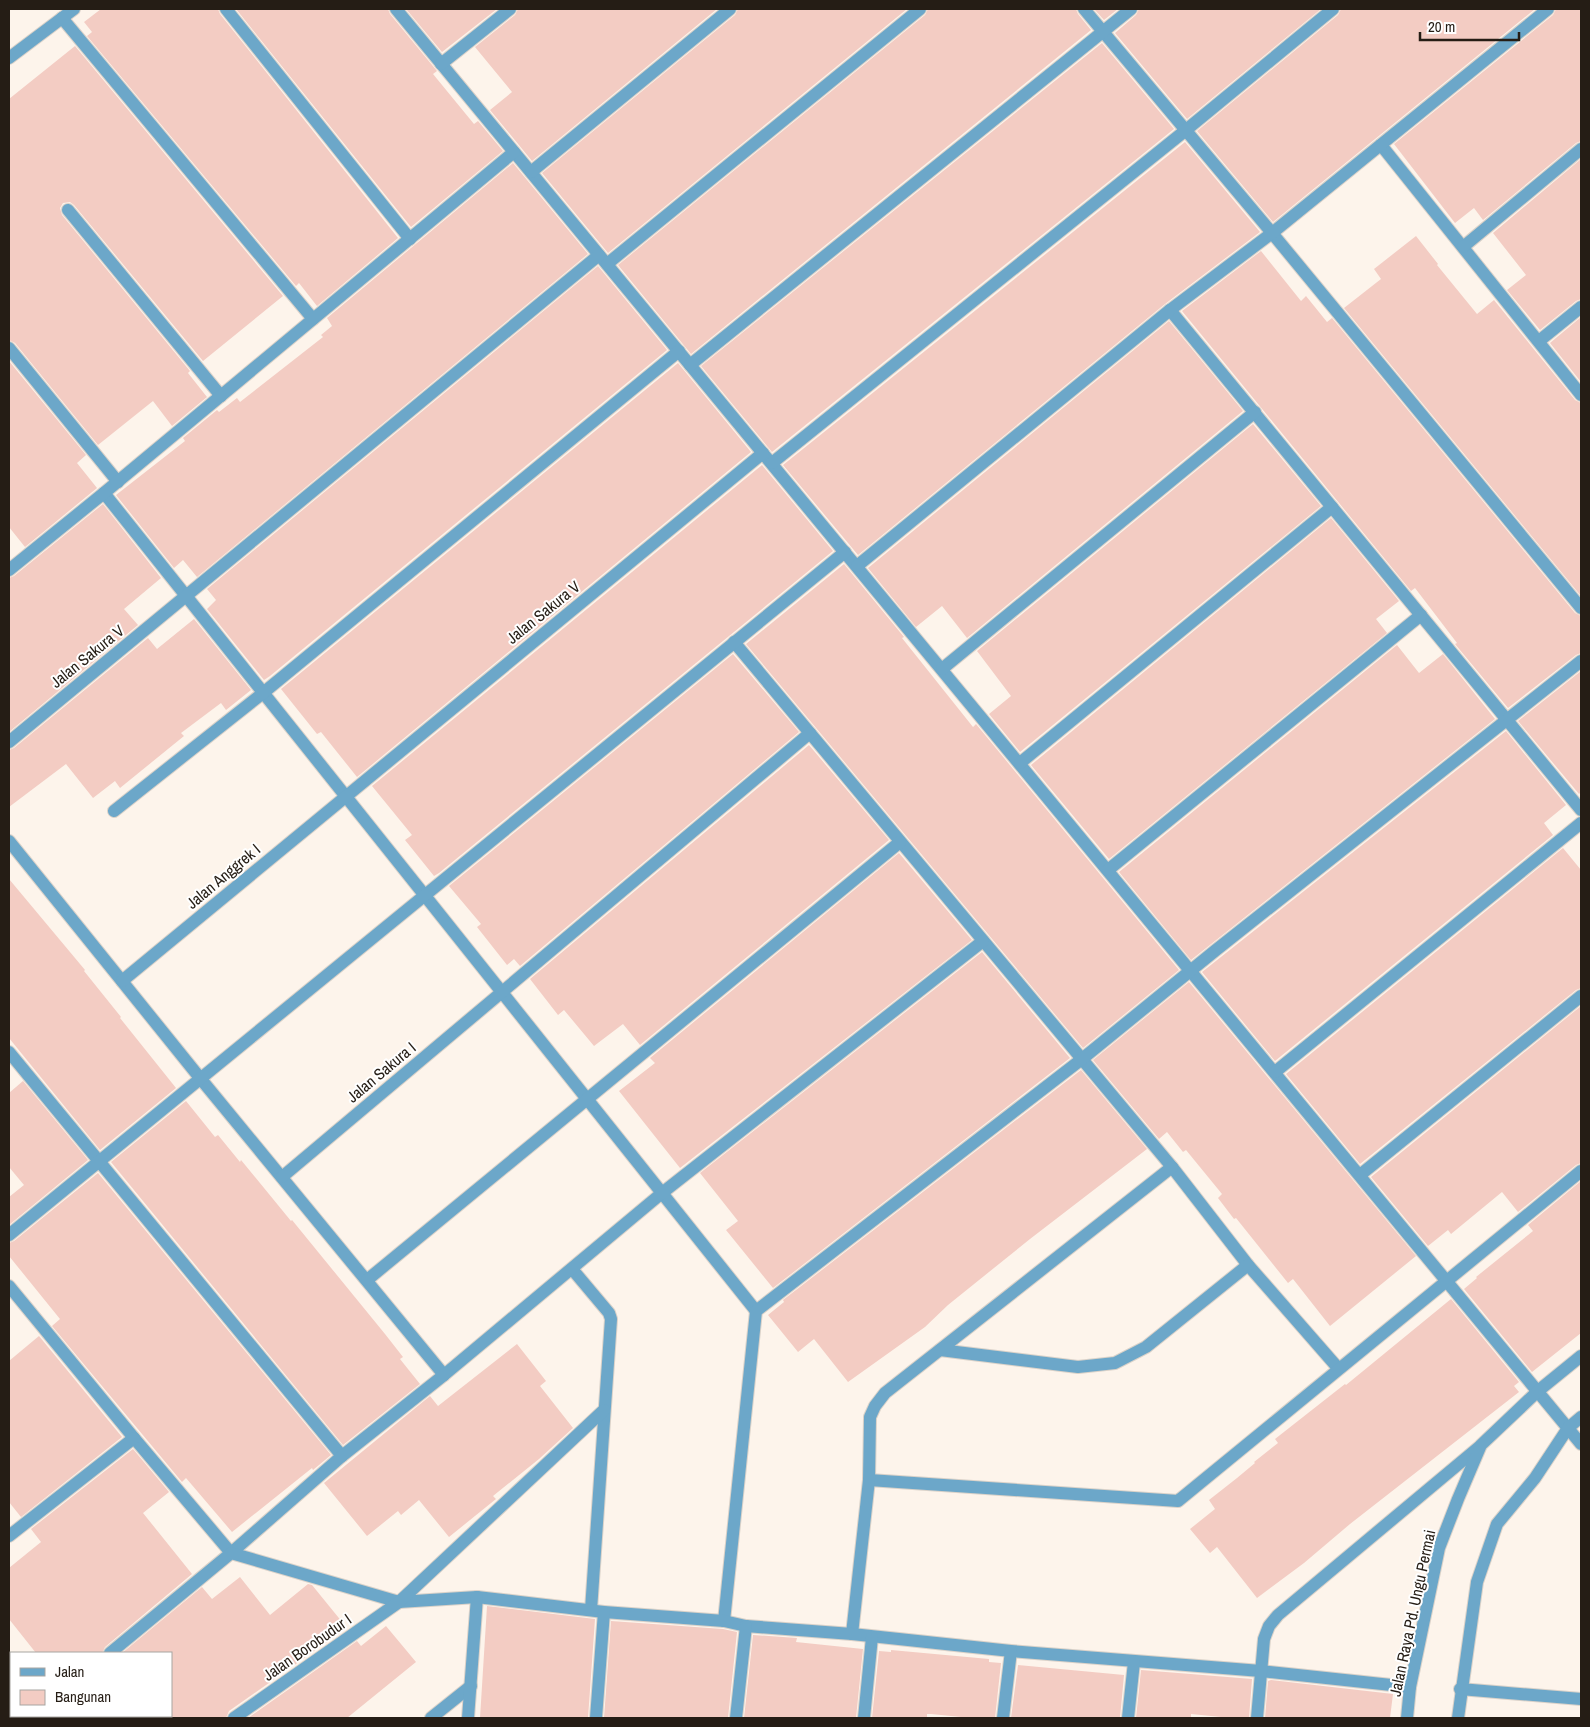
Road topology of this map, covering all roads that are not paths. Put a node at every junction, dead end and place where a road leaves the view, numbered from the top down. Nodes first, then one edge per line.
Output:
1 (74, 9) edge
2 (226, 9) edge
3 (396, 9) edge
4 (510, 9) edge
5 (730, 9) edge
6 (920, 9) edge
7 (1084, 9) edge
8 (1130, 9) edge
9 (1332, 9) edge
10 (1548, 9) edge
11 (62, 18) junction
12 (1103, 31) junction
13 (9, 58) edge
14 (441, 64) junction
15 (1186, 130) junction
16 (1381, 145) junction
17 (1581, 149) edge
18 (514, 152) junction
19 (531, 172) junction
20 (68, 210) dead end
21 (1272, 233) junction
22 (410, 239) junction
23 (1463, 247) junction
24 (603, 259) junction
25 (1581, 307) edge
26 (1170, 310) junction
27 (313, 319) junction
28 (1538, 341) junction
29 (9, 348) edge
30 (679, 351) junction
31 (690, 365) junction
32 (1581, 395) edge
33 (221, 396) junction
34 (1254, 412) junction
35 (762, 453) junction
36 (772, 463) junction
37 (118, 482) junction
38 (104, 493) junction
39 (1332, 507) junction
40 (845, 552) junction
41 (857, 566) junction
42 (10, 567) edge
43 (186, 596) junction
44 (1581, 608) edge
45 (1421, 615) junction
46 (734, 642) junction
47 (1581, 661) edge
48 (942, 670) junction
49 (263, 693) junction
50 (1507, 720) junction
51 (810, 733) junction
52 (9, 742) edge
53 (1020, 763) junction
54 (345, 796) junction
55 (1581, 810) edge
56 (114, 812) dead end
57 (1581, 823) edge
58 (9, 841) edge
59 (900, 842) junction
60 (1108, 870) junction
61 (424, 895) junction
62 (983, 941) junction
63 (1191, 970) junction
64 (122, 981) junction
65 (502, 992) junction
66 (1581, 996) edge
67 (9, 1052) edge
68 (1082, 1059) junction
69 (1275, 1072) junction
70 (200, 1078) junction
71 (587, 1099) junction
72 (98, 1161) junction
73 (1172, 1167) junction
74 (1581, 1171) edge
75 (1360, 1175) junction
76 (282, 1177) junction
77 (662, 1193) junction
78 (9, 1235) edge
79 (1248, 1265) junction
80 (572, 1269) junction
81 (367, 1280) junction
82 (1448, 1281) junction
83 (9, 1286) edge
84 (756, 1311) junction
85 (940, 1350) junction
86 (1581, 1356) edge
87 (1338, 1368) junction
88 (444, 1375) junction
89 (1538, 1391) junction
90 (604, 1410) junction
91 (1581, 1417) edge
92 (1568, 1428) junction
93 (134, 1438) junction
94 (1581, 1444) edge
95 (1481, 1445) junction
96 (342, 1456) junction
97 (869, 1480) junction
98 (11, 1530) edge
99 (231, 1553) junction
100 (477, 1597) junction
101 (399, 1602) junction
102 (591, 1610) junction
103 (604, 1612) junction
104 (724, 1621) junction
105 (746, 1626) junction
106 (852, 1634) junction
107 (872, 1637) junction
108 (1011, 1651) junction
109 (111, 1652) edge
110 (1134, 1662) junction
111 (1261, 1671) junction
112 (471, 1686) junction
113 (1410, 1687) junction
114 (1460, 1689) junction
115 (1581, 1699) edge
116 (234, 1718) edge
117 (431, 1718) edge
118 (468, 1718) edge
119 (596, 1718) edge
120 (736, 1718) edge
121 (864, 1718) edge
122 (1003, 1718) edge
123 (1128, 1718) edge
124 (1257, 1718) edge
125 (1407, 1718) edge
126 (1458, 1718) edge

1 - 11 street
2 - 22 street
3 - 14 street
4 - 14 street
5 - 19 street
6 - 24 street, Jalan Sakura V
7 - 12 street
8 - 12 street
9 - 15 street
10 - 16 street
11 - 13 street
11 - 27 street
12 - 15 street
12 - 31 street
14 - 18 street
15 - 21 street
15 - 36 street
16 - 21 street
16 - 23 street
17 - 23 street
18 - 19 street
18 - 22 street
19 - 24 street
20 - 33 street
21 - 26 street
21 - 44 street
22 - 27 street
23 - 28 street
24 - 30 street
24 - 43 street, Jalan Sakura V
25 - 28 street
26 - 34 street
26 - 41 street
27 - 33 street
28 - 32 street
29 - 37 street
30 - 31 street
30 - 49 street
31 - 35 street
33 - 37 street
34 - 39 street
34 - 48 street
35 - 36 street
35 - 54 street, Jalan Sakura V
36 - 40 street
37 - 38 street
38 - 42 street
38 - 43 street
39 - 45 street
39 - 53 street
40 - 41 street
40 - 46 street
41 - 48 street
43 - 49 street
43 - 52 street, Jalan Sakura V
45 - 50 street
45 - 60 street
46 - 51 street
46 - 61 street
47 - 50 street
48 - 53 street
49 - 54 street
49 - 56 street
50 - 55 street
50 - 63 street
51 - 59 street
51 - 65 street, Jalan Sakura I
53 - 60 street
54 - 61 street
54 - 64 street, Jalan Anggrek I
57 - 69 street
58 - 64 street
59 - 62 street
59 - 71 street
60 - 63 street
61 - 65 street
61 - 70 street
62 - 68 street
62 - 77 street
63 - 68 street
63 - 69 street
64 - 70 street
65 - 71 street
65 - 76 street, Jalan Sakura I
66 - 75 street
67 - 72 street
68 - 73 street
68 - 84 street
69 - 75 street
70 - 72 street
70 - 76 street
71 - 77 street
71 - 81 street
72 - 78 street
72 - 96 street
73 - 79 street
73 - 85 street
74 - 82 street
75 - 82 street
76 - 81 street
77 - 80 street
77 - 84 street
79 - 85 street
79 - 87 street
80 - 88 street
80 - 90 street
81 - 88 street
82 - 87 street
82 - 89 street
83 - 93 street
84 - 104 street
85 - 97 street
86 - 89 street, Jalan Raya Pd. Ungu Permai
87 - 97 street
88 - 96 street
89 - 92 street
89 - 95 street, Jalan Raya Pd. Ungu Permai
90 - 101 street, Jalan Borobudur I
90 - 102 street
91 - 92 street
92 - 94 street
92 - 114 street
93 - 98 street
93 - 99 street
95 - 111 street
95 - 113 street, Jalan Raya Pd. Ungu Permai
96 - 99 street
97 - 106 street
99 - 101 street
99 - 109 street
100 - 101 street
100 - 102 street
100 - 112 street
101 - 116 street, Jalan Borobudur I
102 - 103 street
103 - 104 street
103 - 119 street
104 - 105 street
105 - 106 street
105 - 120 street
106 - 107 street
107 - 108 street
107 - 121 street
108 - 110 street
108 - 122 street
110 - 111 street
110 - 123 street
111 - 113 street
111 - 124 street
112 - 117 street
112 - 118 street
113 - 125 street, Jalan Raya Pd. Ungu Permai
114 - 115 street
114 - 126 street

